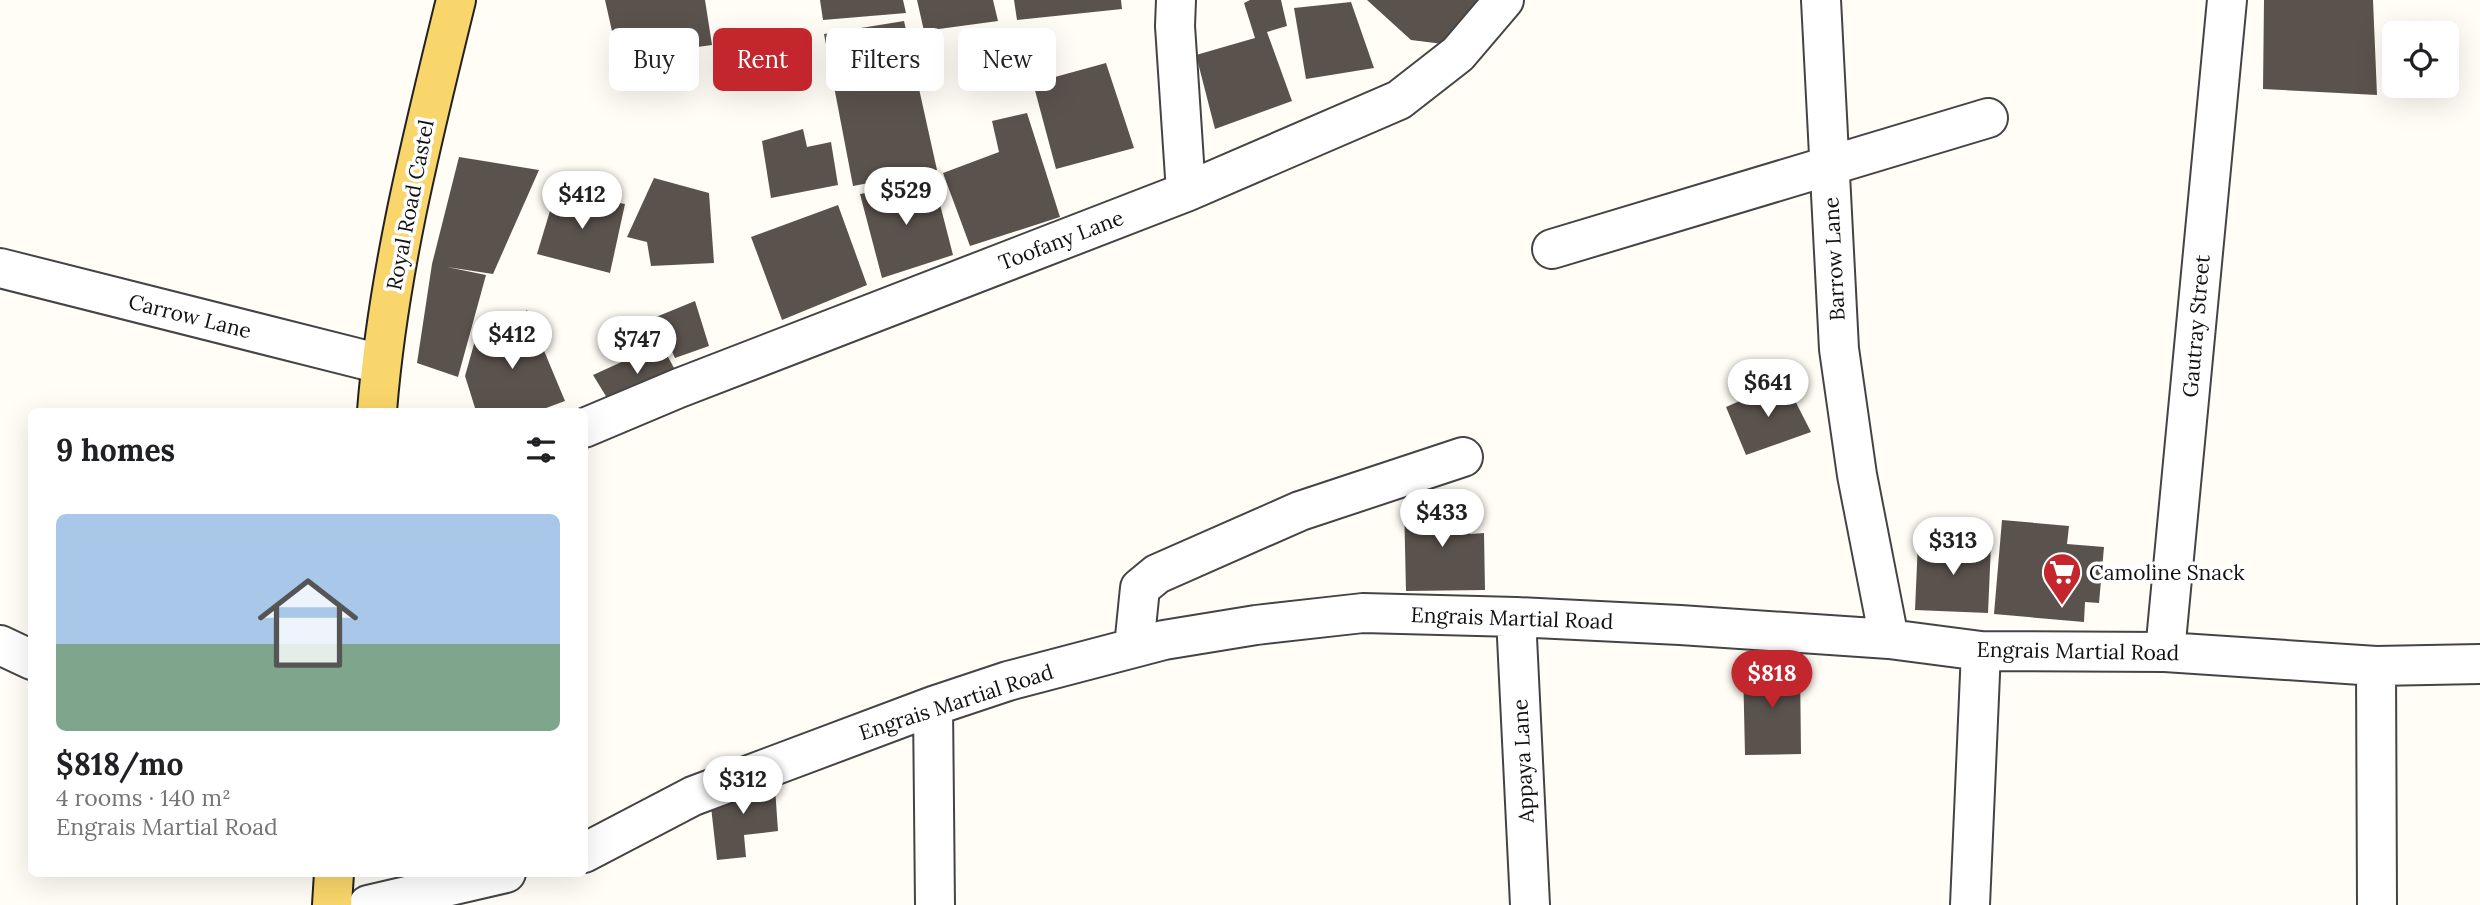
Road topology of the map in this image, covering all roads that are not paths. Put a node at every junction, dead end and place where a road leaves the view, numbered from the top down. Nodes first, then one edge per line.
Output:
1 (456, 0) edge
2 (1176, 0) edge
3 (1504, 0) edge
4 (1821, 0) edge
5 (2227, 0) edge
6 (1988, 118) dead end
7 (1829, 164) junction
8 (1186, 192) junction
9 (1552, 249) dead end
10 (0, 268) edge
11 (381, 364) junction
12 (377, 408) edge
13 (588, 426) edge
14 (1463, 457) dead end
15 (1516, 617) junction
16 (1889, 639) junction
17 (0, 645) edge
18 (1134, 647) junction
19 (1981, 651) junction
20 (2165, 652) junction
21 (28, 658) edge
22 (2480, 664) edge
23 (2376, 666) junction
24 (933, 706) junction
25 (588, 851) edge
26 (334, 877) edge
27 (489, 877) edge
28 (332, 905) edge
29 (368, 905) edge
30 (935, 905) edge
31 (1530, 905) edge
32 (1970, 905) edge
33 (2377, 905) edge

1 - 11 main road, Royal Road Castel
2 - 8 street
3 - 8 street, Toofany Lane
4 - 7 street, Barrow Lane
5 - 20 street, Gautray Street
6 - 7 street
7 - 9 street
7 - 16 street, Barrow Lane
8 - 13 street, Toofany Lane
10 - 11 street, Carrow Lane
11 - 12 main road, Royal Road Castel
14 - 18 street
15 - 16 street, Engrais Martial Road
15 - 18 street, Engrais Martial Road
15 - 31 street, Appaya Lane
16 - 19 street, Engrais Martial Road
17 - 21 street
18 - 24 street, Engrais Martial Road
19 - 20 street, Engrais Martial Road
19 - 32 street
20 - 23 street, Engrais Martial Road
22 - 23 street, Engrais Martial Road
23 - 33 street
24 - 25 street, Engrais Martial Road
24 - 30 street
26 - 28 main road
27 - 29 street

